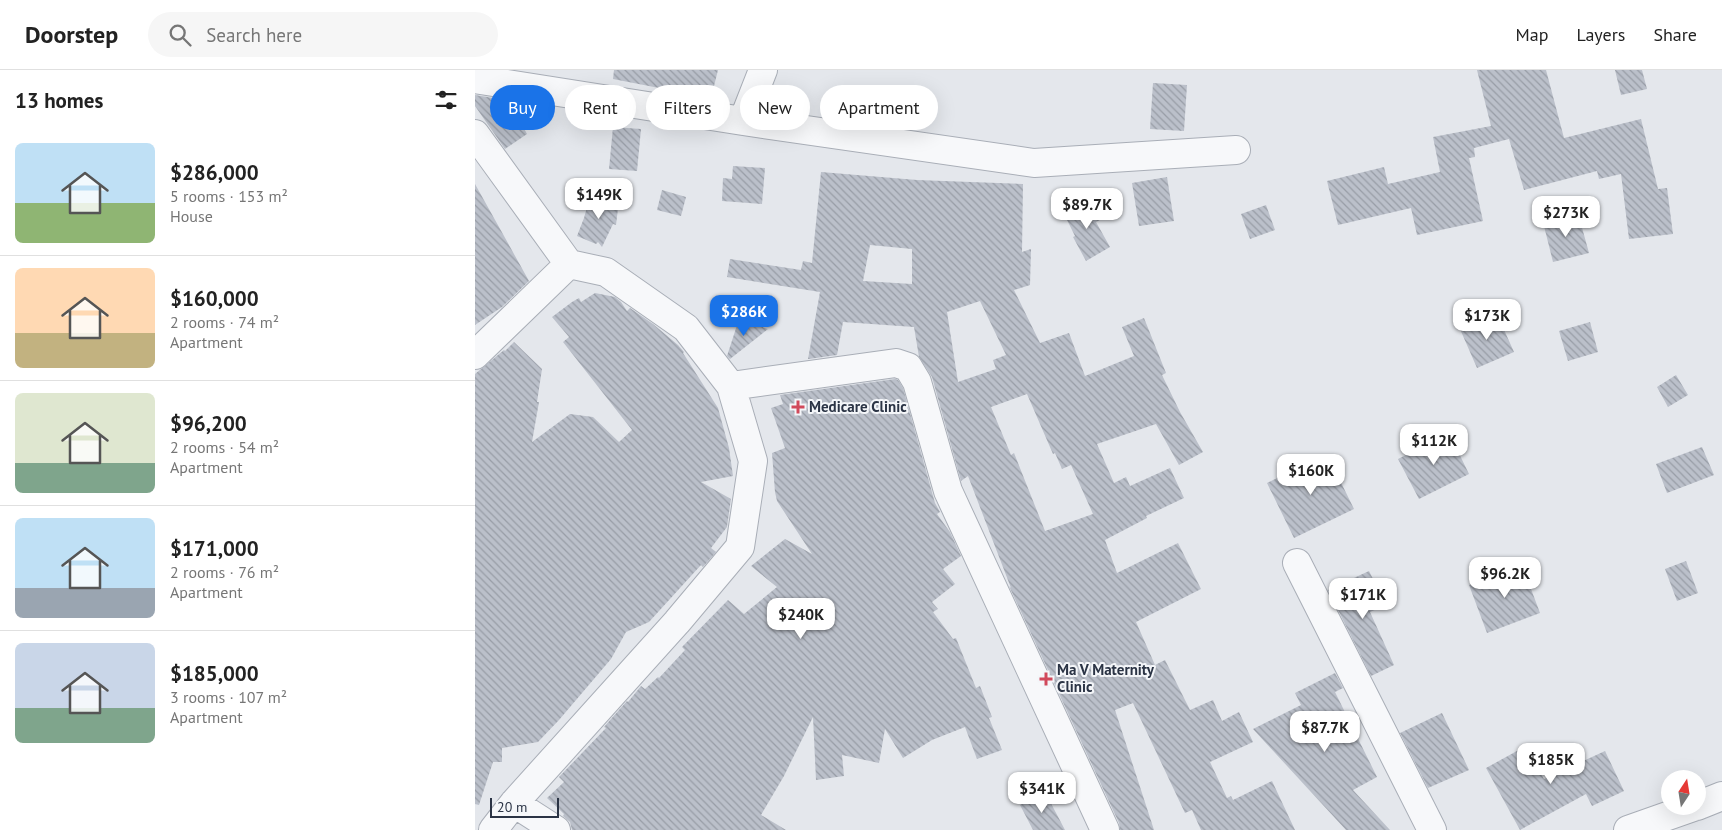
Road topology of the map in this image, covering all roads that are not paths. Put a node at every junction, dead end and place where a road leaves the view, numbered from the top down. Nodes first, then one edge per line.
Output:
1 (763, 70) edge
2 (475, 79) edge
3 (757, 85) edge
4 (740, 121) edge
5 (805, 130) edge
6 (475, 134) edge
7 (1236, 150) dead end
8 (569, 264) junction
9 (475, 355) edge
10 (731, 386) junction
11 (1297, 563) dead end
12 (1722, 796) edge
13 (1706, 802) edge
14 (515, 803) junction
15 (1671, 815) edge
16 (493, 830) edge
17 (556, 830) edge
18 (1105, 830) edge
19 (1432, 830) edge
20 (1628, 830) edge

1 - 3 street
2 - 4 street
5 - 7 street
6 - 8 street
8 - 9 street
8 - 10 street
10 - 14 street
10 - 18 street
11 - 19 street
12 - 13 street
14 - 16 street
14 - 17 street
15 - 20 street

